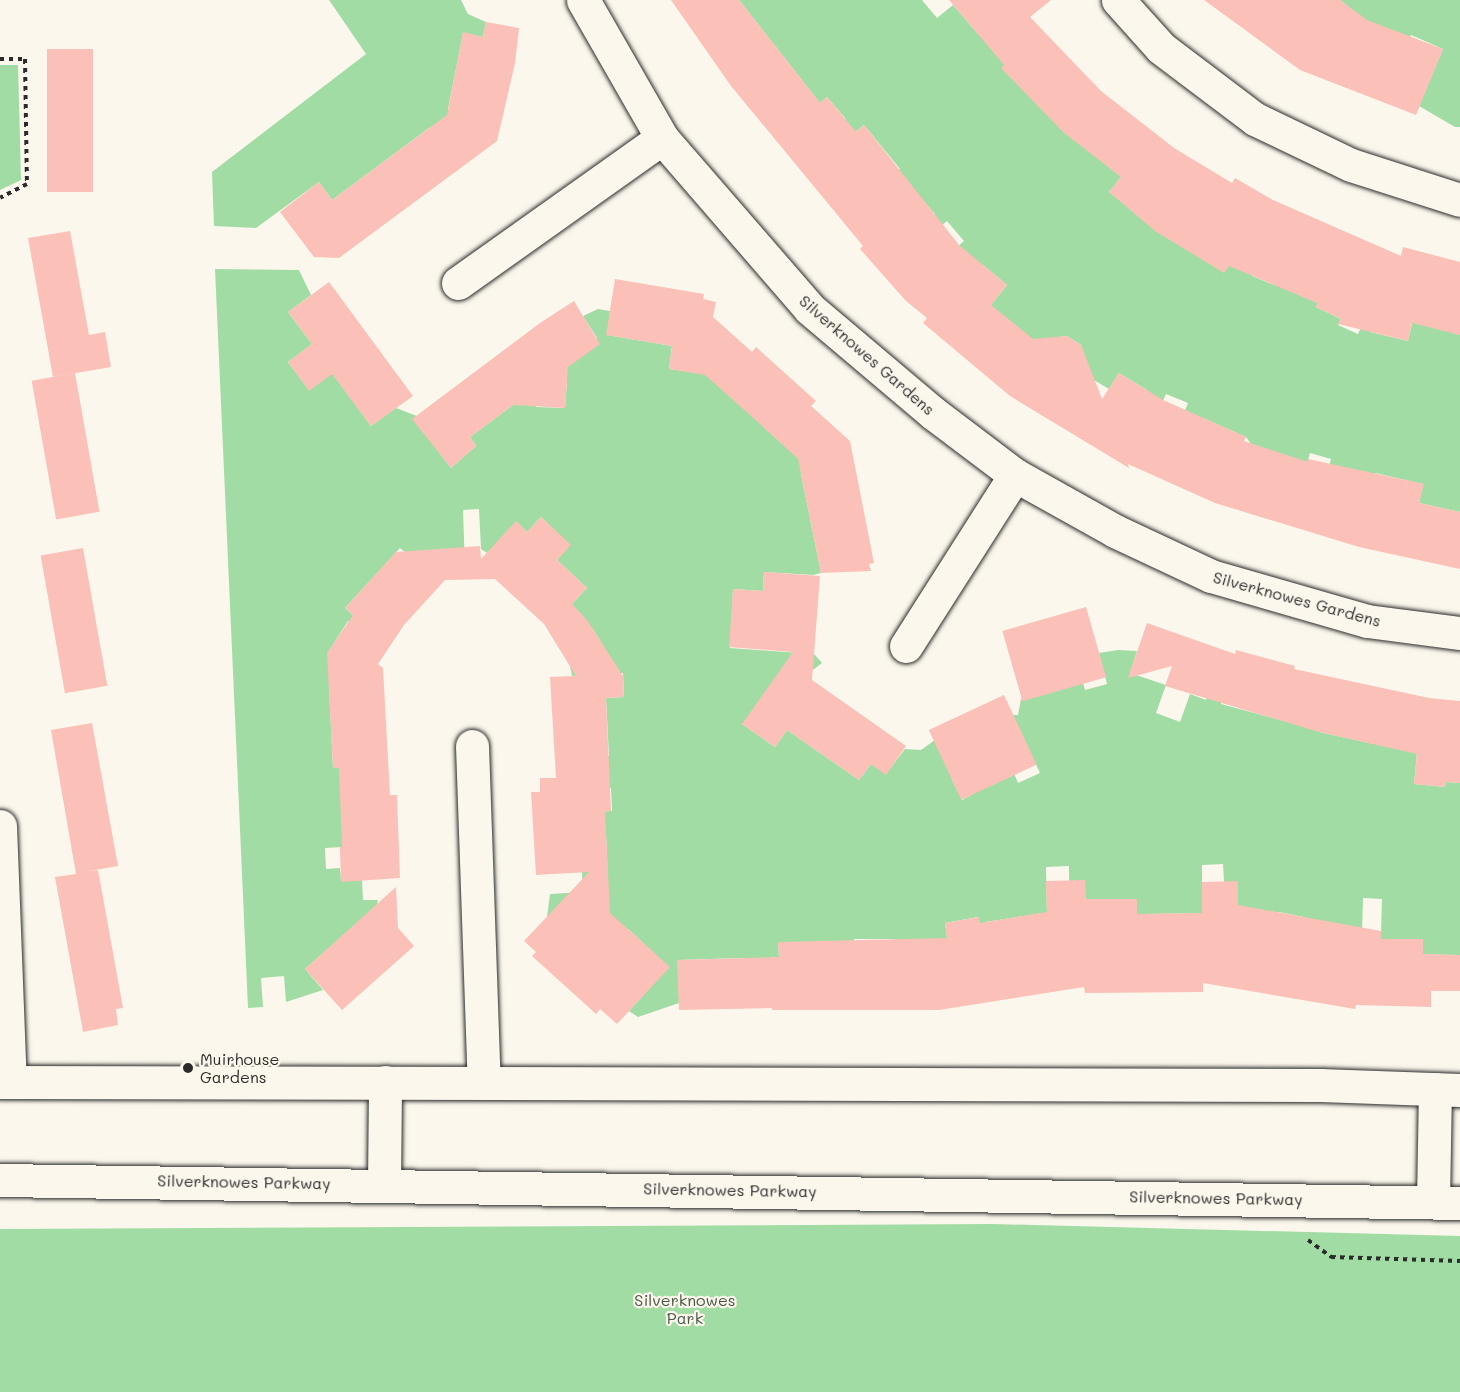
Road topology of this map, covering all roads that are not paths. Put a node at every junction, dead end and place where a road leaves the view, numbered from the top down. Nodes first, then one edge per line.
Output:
1 (583, 0) edge
2 (1118, 0) edge
3 (662, 138) junction
4 (1460, 200) edge
5 (459, 284) dead end
6 (1015, 475) junction
7 (1460, 633) edge
8 (906, 646) dead end
9 (472, 746) dead end
10 (0, 826) edge
11 (5, 1082) edge
12 (385, 1082) junction
13 (484, 1083) junction
14 (1447, 1089) edge
15 (0, 1180) edge
16 (384, 1184) junction
17 (1447, 1202) edge

1 - 3 street, Silverknowes Gardens
2 - 4 street
3 - 5 street
3 - 6 street, Silverknowes Gardens
6 - 7 street, Silverknowes Gardens
6 - 8 street
9 - 13 street
10 - 11 street
11 - 12 street
12 - 13 street
12 - 16 street
13 - 14 street
14 - 17 street
15 - 16 street, Silverknowes Parkway
16 - 17 street, Silverknowes Parkway

